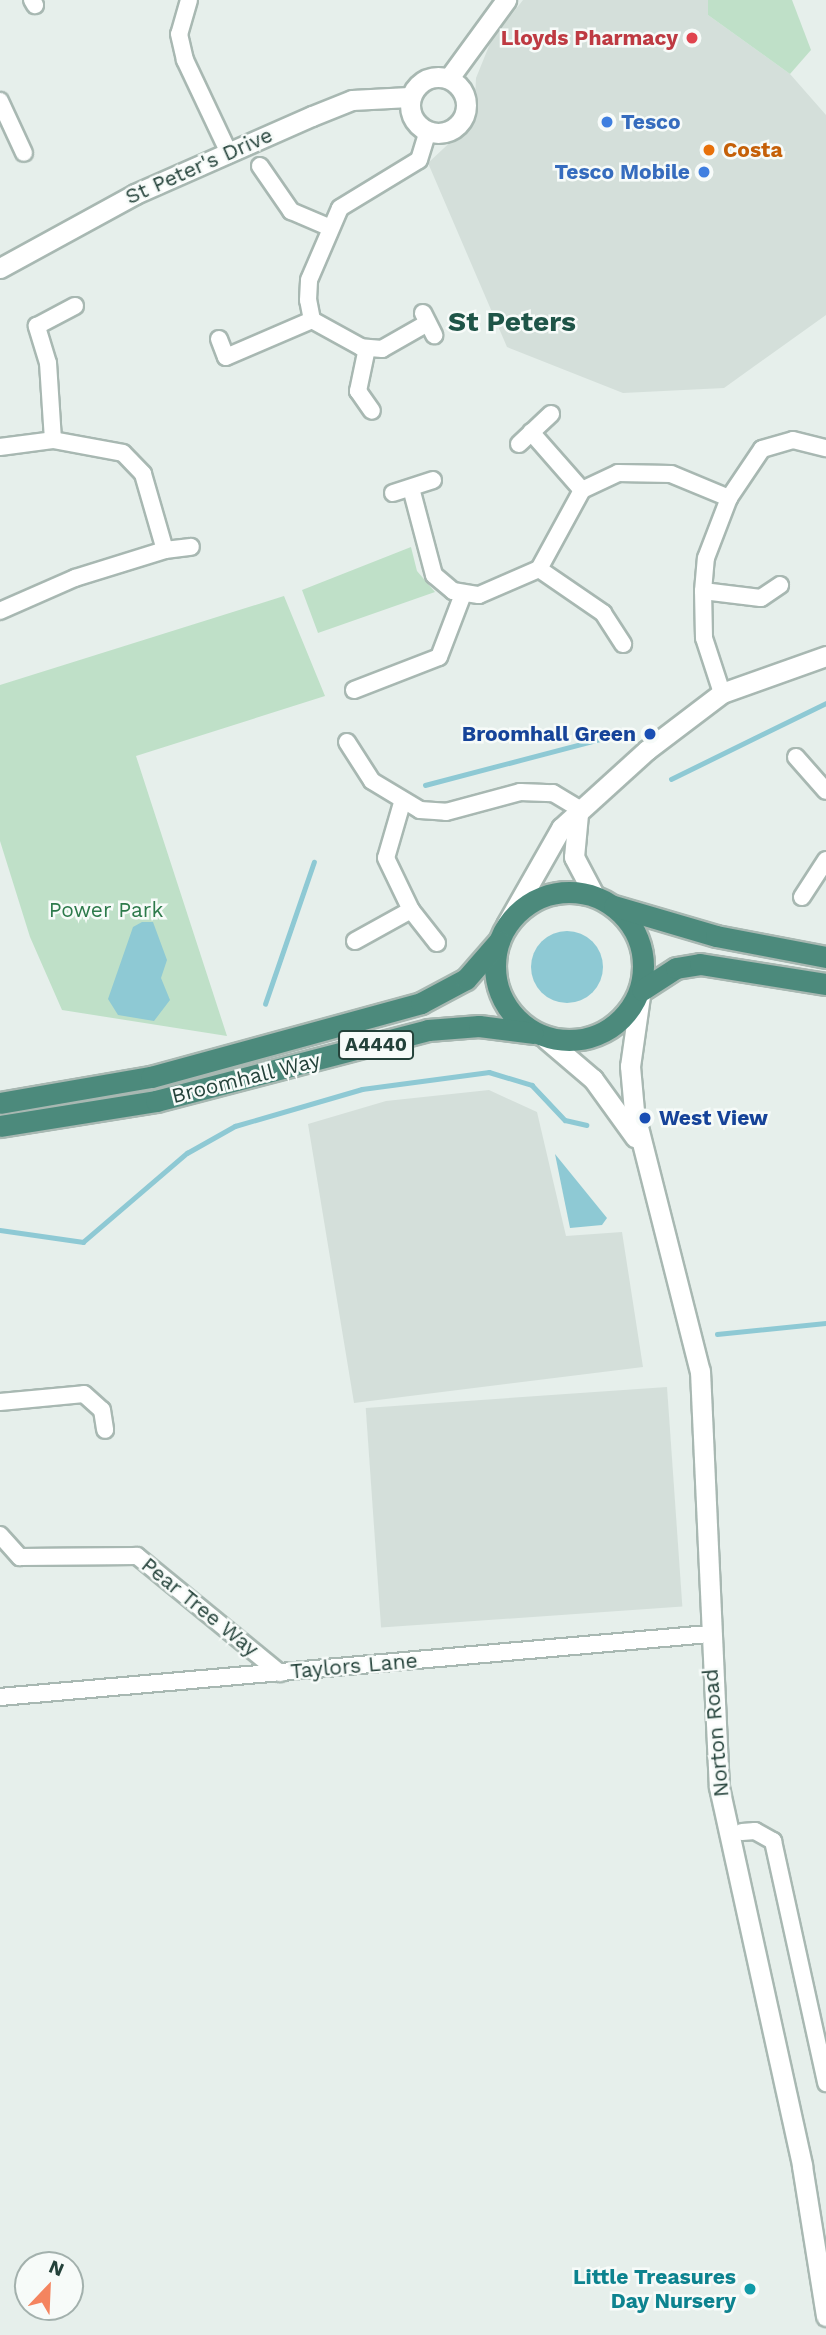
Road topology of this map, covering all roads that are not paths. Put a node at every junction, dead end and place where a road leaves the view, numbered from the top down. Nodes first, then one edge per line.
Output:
1 (188, 0) edge
2 (506, 0) edge
3 (449, 78) junction
4 (409, 97) junction
5 (0, 101) edge
6 (428, 131) junction
7 (228, 151) junction
8 (24, 153) dead end
9 (260, 166) dead end
10 (331, 228) junction
11 (1, 265) edge
12 (75, 306) dead end
13 (312, 320) junction
14 (427, 325) dead end
15 (219, 340) dead end
16 (366, 348) junction
17 (372, 411) dead end
18 (551, 414) dead end
19 (531, 432) junction
20 (53, 440) junction
21 (519, 444) dead end
22 (0, 447) edge
23 (826, 448) edge
24 (433, 480) dead end
25 (411, 488) junction
26 (582, 490) junction
27 (393, 493) dead end
28 (729, 498) junction
29 (191, 547) dead end
30 (165, 550) junction
31 (539, 569) junction
32 (780, 585) dead end
33 (703, 591) junction
34 (463, 594) junction
35 (0, 611) edge
36 (623, 644) dead end
37 (826, 656) edge
38 (354, 690) dead end
39 (722, 693) junction
40 (347, 742) dead end
41 (796, 757) dead end
42 (826, 791) edge
43 (402, 803) junction
44 (579, 812) junction
45 (826, 860) edge
46 (802, 897) dead end
47 (602, 900) junction
48 (411, 910) junction
49 (502, 933) junction
50 (355, 941) dead end
51 (437, 943) dead end
52 (826, 957) edge
53 (826, 984) edge
54 (641, 993) junction
55 (540, 1036) junction
56 (0, 1103) edge
57 (0, 1126) edge
58 (641, 1147) junction
59 (0, 1402) edge
60 (105, 1430) dead end
61 (0, 1535) edge
62 (709, 1634) junction
63 (280, 1673) junction
64 (0, 1697) edge
65 (742, 1832) dead end
66 (826, 2082) edge
67 (826, 2316) edge

1 - 7 street
2 - 3 street
3 - 4 street
3 - 6 street
4 - 6 street
4 - 7 street, St Peter's Drive
5 - 8 street
6 - 10 street
7 - 11 street, St Peter's Drive
9 - 10 street
10 - 13 street
12 - 20 street
13 - 15 street
13 - 16 street
14 - 16 street
16 - 17 street
18 - 19 street
19 - 21 street
19 - 26 street
20 - 22 street
20 - 30 street
23 - 28 street
24 - 25 street
25 - 27 street
25 - 34 street
26 - 28 street
26 - 31 street
28 - 33 street
29 - 30 street
30 - 35 street
31 - 34 street
31 - 36 street
32 - 33 street
33 - 39 street
34 - 38 street
37 - 39 street
39 - 44 street
40 - 43 street
41 - 42 street
43 - 44 street
43 - 48 street
44 - 47 street
44 - 49 street
45 - 46 street
47 - 49 highway
47 - 52 highway
47 - 54 highway
48 - 50 street
48 - 51 street
49 - 55 highway
49 - 56 highway, Broomhall Way / A4440
53 - 54 highway
54 - 55 highway
54 - 58 street, Norton Road
55 - 57 highway, Broomhall Way / A4440
55 - 58 street, Norton Road
58 - 62 street, Norton Road
59 - 60 street
61 - 63 street, Pear Tree Way
62 - 63 street, Taylors Lane
62 - 67 street, Norton Road
63 - 64 street, Taylors Lane
65 - 66 street

